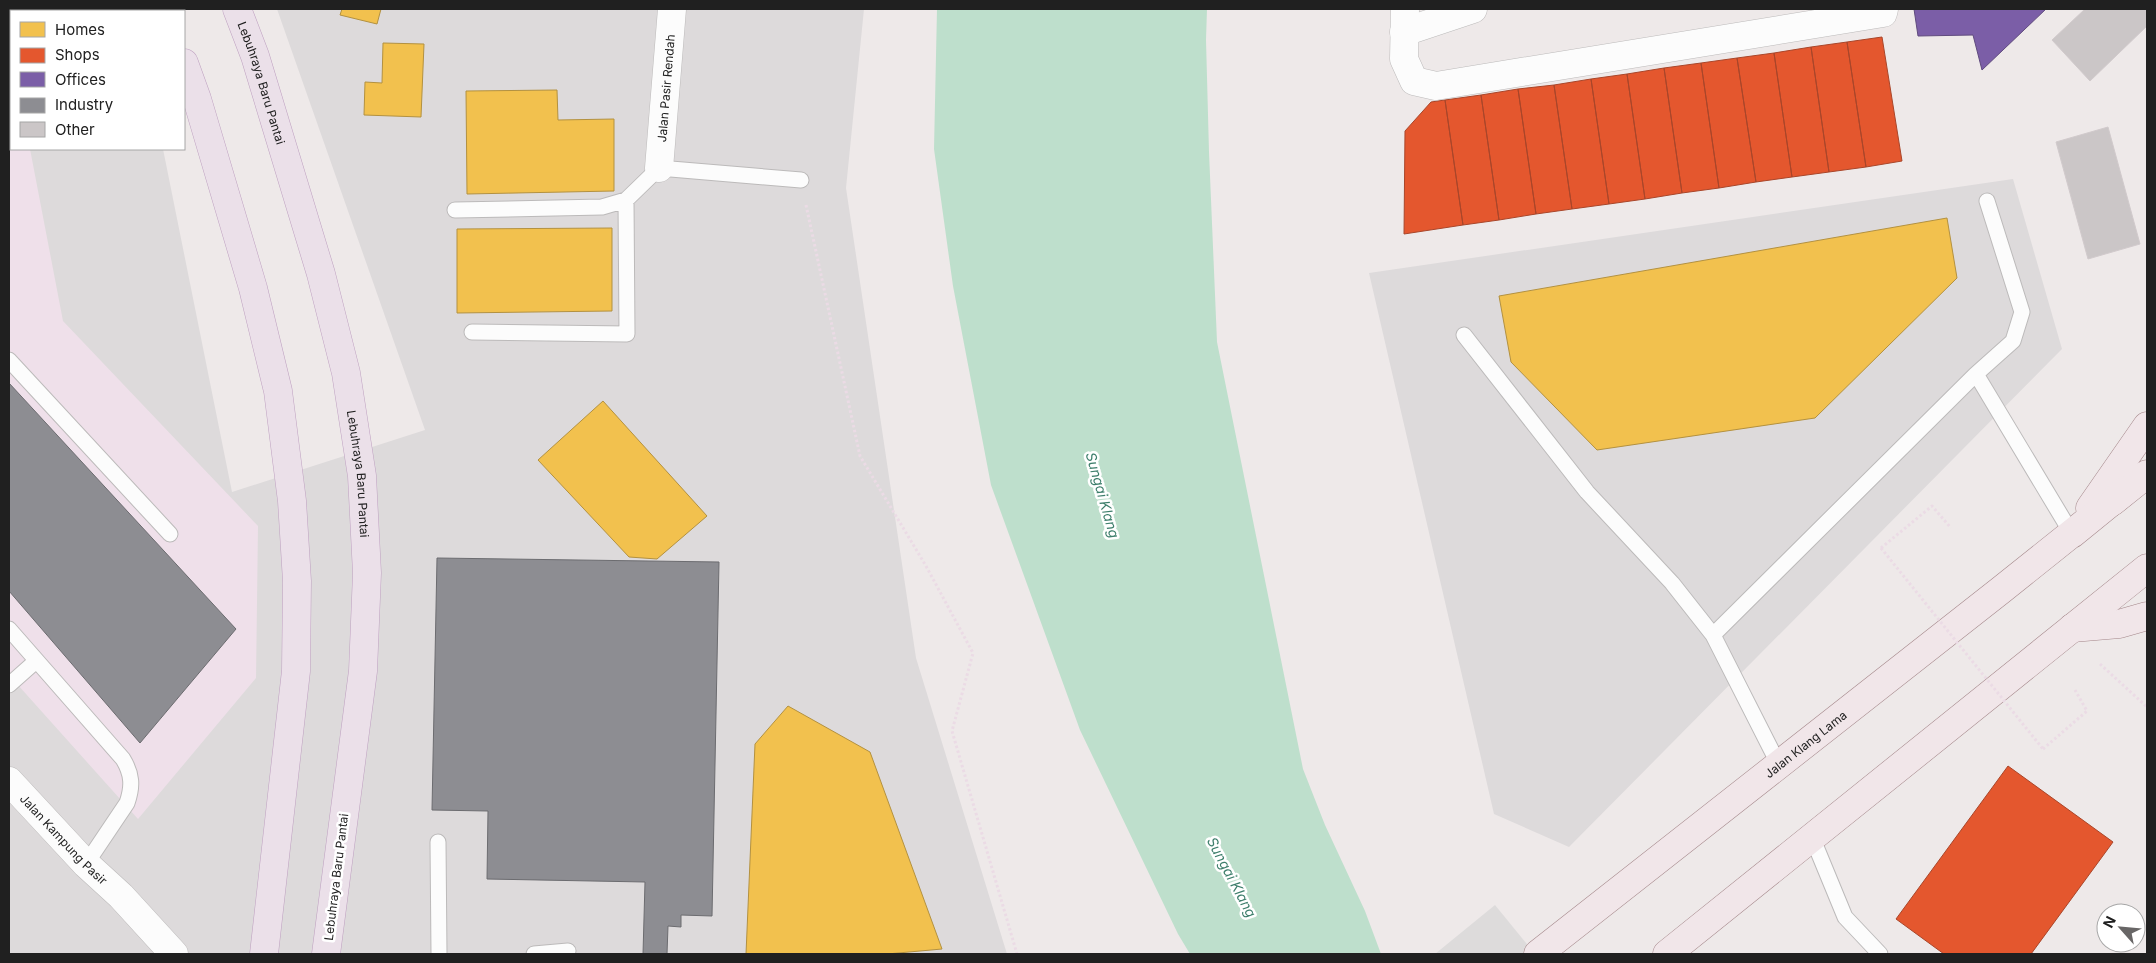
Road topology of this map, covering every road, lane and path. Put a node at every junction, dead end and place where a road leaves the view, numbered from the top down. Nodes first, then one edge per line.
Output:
1 (238, 9) edge
2 (672, 9) edge
3 (1473, 9) edge
4 (1884, 9) edge
5 (1405, 20) edge
6 (185, 66) edge
7 (659, 168) junction
8 (801, 180) joint
9 (626, 200) junction
10 (1987, 201) dead end
11 (456, 210) dead end
12 (472, 332) dead end
13 (1464, 335) dead end
14 (9, 360) edge
15 (1976, 374) junction
16 (2147, 426) edge
17 (2147, 474) edge
18 (1951, 528) dead end
19 (170, 534) dead end
20 (2072, 534) junction
21 (2147, 568) edge
22 (2147, 616) edge
23 (2072, 628) junction
24 (9, 629) edge
25 (1713, 635) junction
26 (36, 661) junction
27 (2100, 664) dead end
28 (9, 685) edge
29 (2075, 690) dead end
30 (2147, 707) edge
31 (1780, 764) junction
32 (9, 781) edge
33 (1812, 837) junction
34 (438, 842) dead end
35 (86, 864) junction
36 (121, 896) junction
37 (568, 951) dead end
38 (1542, 952) edge
39 (149, 954) edge
40 (174, 954) edge
41 (264, 954) edge
42 (326, 954) edge
43 (438, 954) edge
44 (534, 954) edge
45 (1017, 954) edge
46 (1667, 954) edge
47 (1880, 954) edge

1 - 42 highway, Lebuhraya Baru Pantai
2 - 7 street, Jalan Pasir Rendah
3 - 5 street
4 - 5 street
6 - 41 highway
7 - 8 lane
7 - 9 lane
8 - 45 path
9 - 11 lane
9 - 12 lane
10 - 15 lane
13 - 25 lane
14 - 19 lane
15 - 20 lane
15 - 25 lane
16 - 20 main road
17 - 20 main road, Jalan Klang Lama
18 - 29 path, bridge
20 - 31 main road, Jalan Klang Lama
21 - 23 main road
22 - 23 main road
23 - 33 main road
24 - 26 lane
25 - 31 lane
26 - 28 lane
26 - 35 lane
27 - 30 path
31 - 38 main road, Jalan Klang Lama
32 - 35 street, Jalan Kampung Pasir
33 - 46 main road
33 - 47 lane
34 - 43 lane
35 - 36 street, Jalan Kampung Pasir
36 - 39 street, Jalan Kampung Pasir
36 - 40 street, Jalan Kampung Pasir
37 - 44 lane

